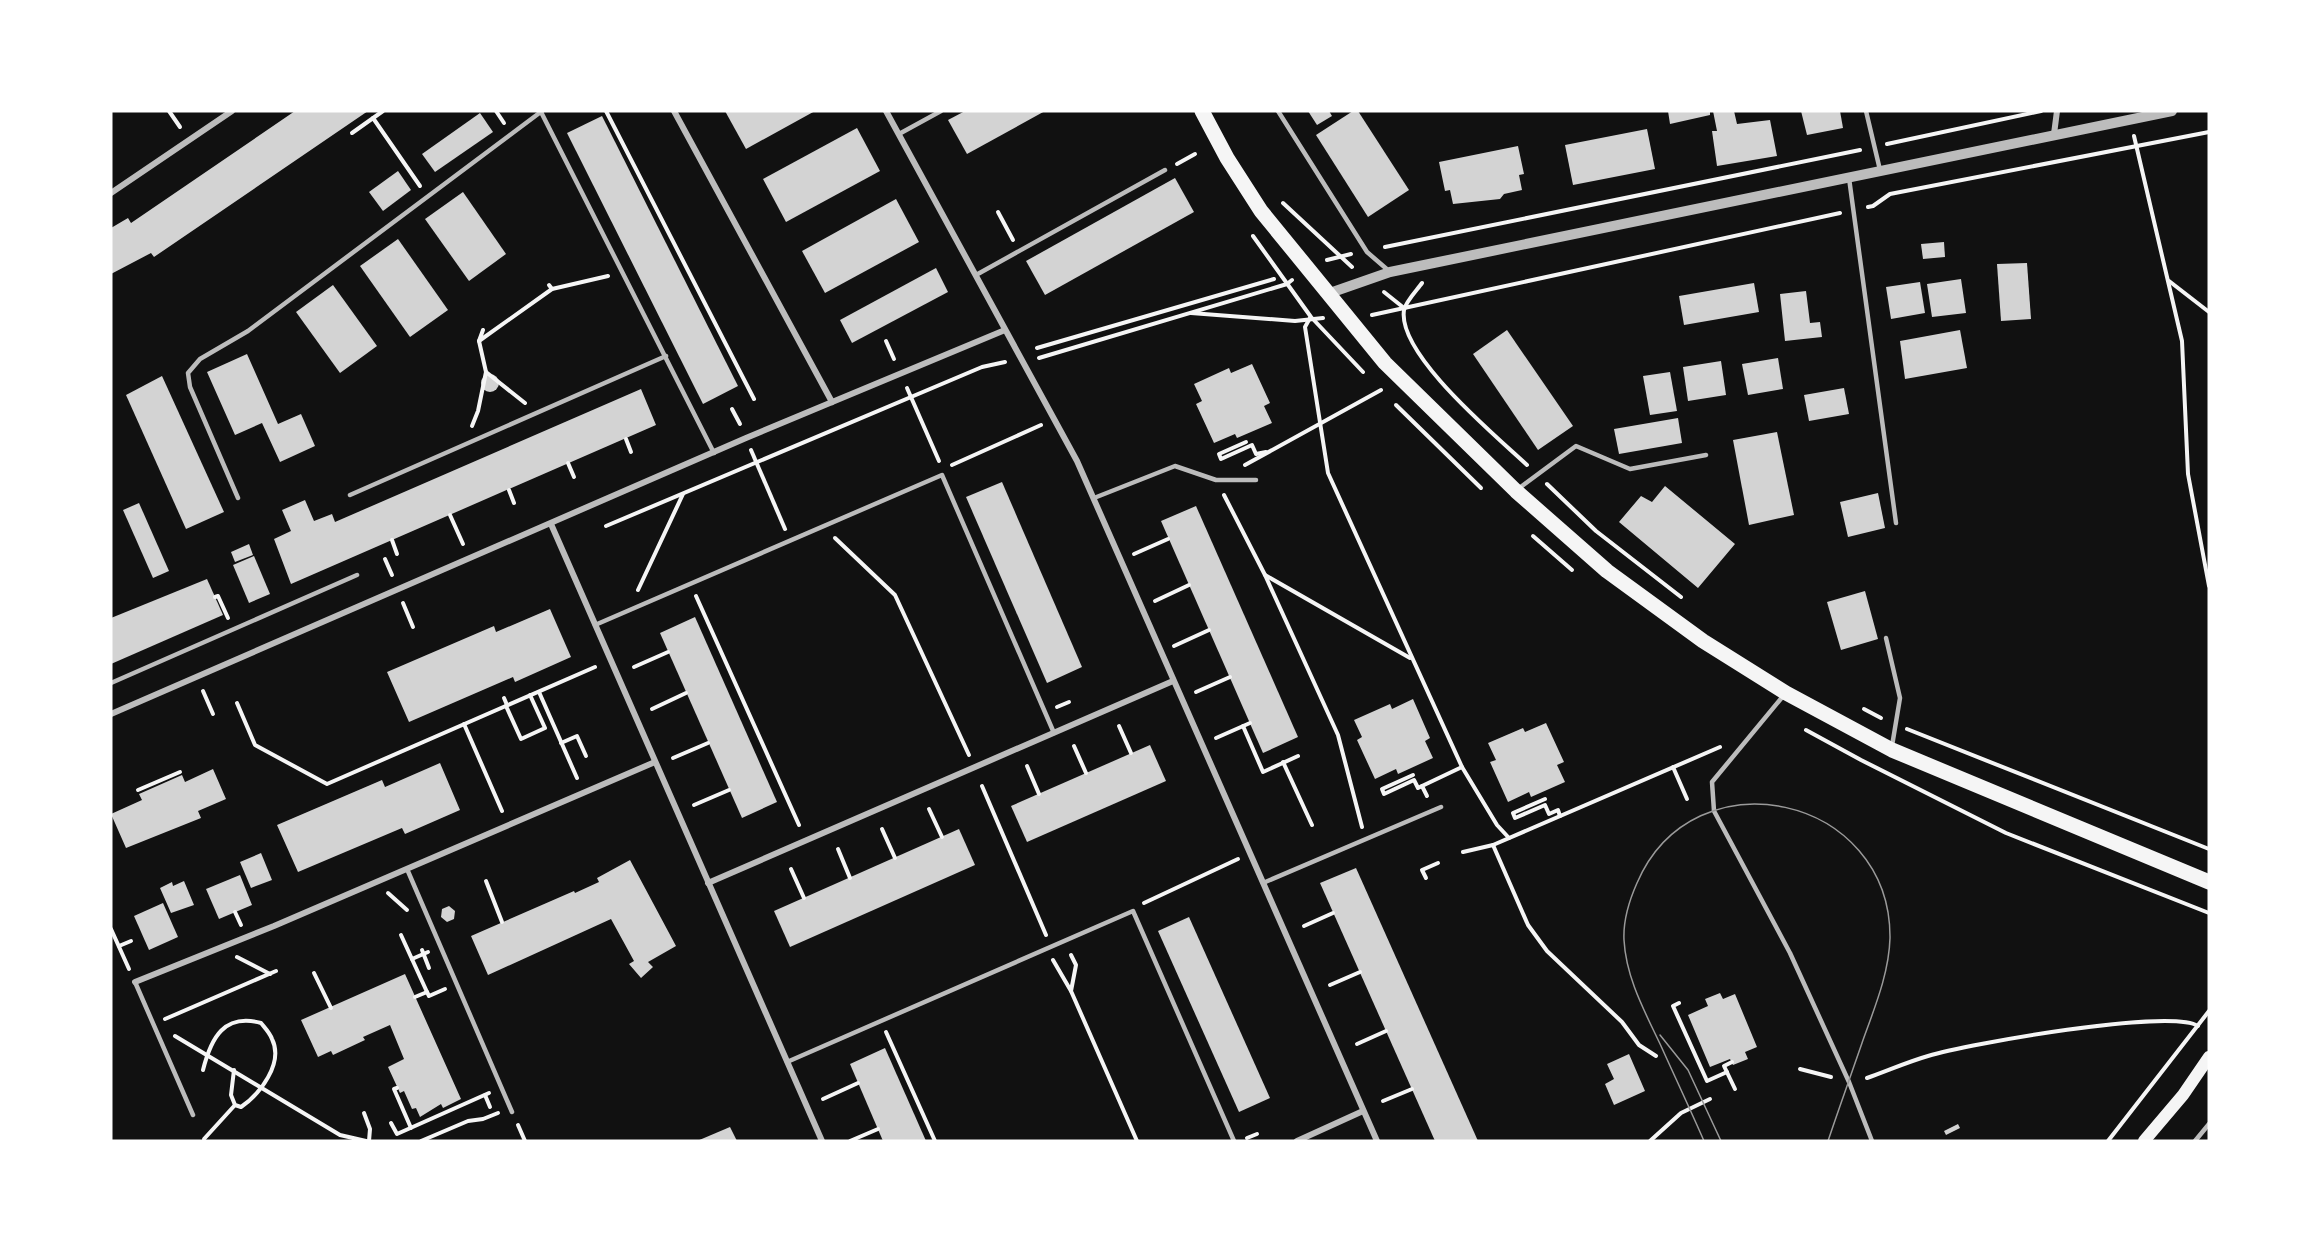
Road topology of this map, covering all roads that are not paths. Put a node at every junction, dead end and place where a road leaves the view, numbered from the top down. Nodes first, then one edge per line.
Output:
1 (232, 111) edge
2 (542, 111) edge
3 (674, 111) edge
4 (885, 111) edge
5 (941, 111) edge
6 (1202, 111) edge
7 (1278, 111) edge
8 (1866, 111) edge
9 (2057, 111) edge
10 (2172, 111) edge
11 (899, 134) junction
12 (2055, 134) junction
13 (1165, 170) road end
14 (1880, 170) junction
15 (1849, 176) junction
16 (111, 193) edge
17 (1390, 272) junction
18 (976, 275) junction
19 (1327, 294) junction
20 (1005, 330) junction
21 (666, 356) junction
22 (831, 402) junction
23 (714, 453) junction
24 (1706, 455) dead end
25 (1256, 480) dead end
26 (1516, 491) junction
27 (350, 495) dead end
28 (238, 498) dead end
29 (1094, 498) junction
30 (1896, 523) dead end
31 (551, 524) junction
32 (357, 575) dead end
33 (595, 625) junction
34 (1886, 638) dead end
35 (1173, 681) junction
36 (111, 683) edge
37 (1786, 693) junction
38 (111, 714) edge
39 (1054, 733) junction
40 (1892, 750) junction
41 (655, 762) junction
42 (1442, 807) dead end
43 (407, 869) junction
44 (2209, 882) edge
45 (708, 883) junction
46 (1263, 883) junction
47 (135, 982) joint
48 (2209, 1058) edge
49 (787, 1062) junction
50 (511, 1110) road end
51 (1363, 1111) junction
52 (193, 1115) dead end
53 (2209, 1124) edge
54 (822, 1141) edge
55 (1234, 1141) edge
56 (1297, 1141) edge
57 (1377, 1141) edge
58 (1872, 1141) edge
59 (2144, 1141) edge
60 (2195, 1141) edge

1 - 16 street
2 - 21 lane
2 - 28 lane
3 - 22 street
4 - 11 street
5 - 11 lane
6 - 19 main road
7 - 17 lane
8 - 14 lane
9 - 12 street
10 - 12 street
11 - 18 street
12 - 14 street
13 - 18 lane
14 - 15 street
15 - 17 street
15 - 30 lane
17 - 19 street
18 - 20 street
19 - 26 main road
20 - 22 street
20 - 29 street
21 - 23 lane
21 - 27 lane
22 - 23 street
23 - 31 street
24 - 26 lane
25 - 29 lane
26 - 37 main road
29 - 35 street
31 - 33 street
31 - 38 street
32 - 36 lane
33 - 39 lane
33 - 41 street
34 - 40 lane
35 - 39 street
35 - 46 street
37 - 40 main road
37 - 58 lane
39 - 45 street
40 - 44 main road
41 - 43 street
41 - 45 street
42 - 46 lane
43 - 47 street
43 - 50 lane
45 - 49 street
46 - 51 street
47 - 52 lane
48 - 59 main road
49 - 54 street
49 - 55 lane
51 - 56 street
51 - 57 street
53 - 60 lane

